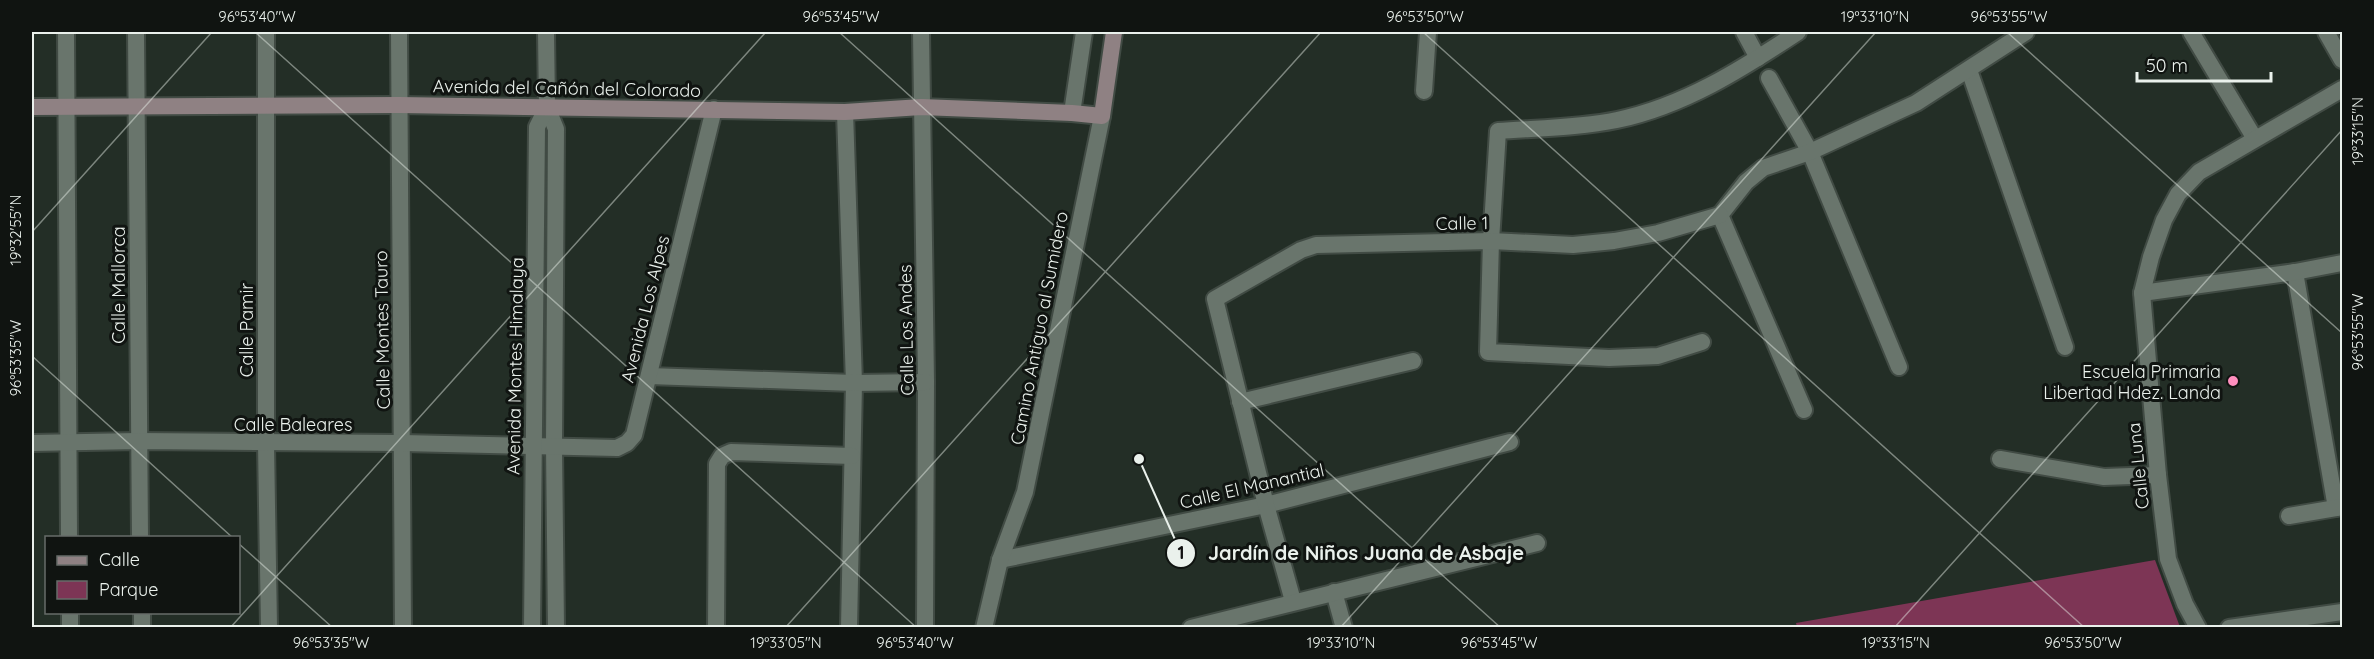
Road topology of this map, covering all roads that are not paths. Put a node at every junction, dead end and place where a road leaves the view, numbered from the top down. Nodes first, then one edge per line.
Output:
1 (66, 32) edge
2 (136, 32) edge
3 (266, 32) edge
4 (399, 32) edge
5 (546, 32) edge
6 (921, 32) edge
7 (1084, 32) edge
8 (1114, 32) edge
9 (1428, 32) edge
10 (1744, 32) edge
11 (1798, 32) edge
12 (2026, 32) edge
13 (2191, 32) edge
14 (2326, 32) edge
15 (1758, 58) junction
16 (2343, 60) edge
17 (1969, 70) junction
18 (1769, 78) dead end
19 (2343, 89) edge
20 (1424, 91) dead end
21 (399, 105) junction
22 (266, 106) junction
23 (32, 107) edge
24 (65, 107) junction
25 (138, 107) junction
26 (547, 107) junction
27 (921, 107) junction
28 (714, 109) junction
29 (845, 112) junction
30 (1072, 113) junction
31 (1102, 116) junction
32 (2255, 139) junction
33 (1810, 152) junction
34 (1720, 215) junction
35 (1491, 241) junction
36 (2343, 262) edge
37 (2295, 272) junction
38 (2142, 293) junction
39 (1702, 342) dead end
40 (2065, 347) dead end
41 (1413, 361) dead end
42 (1899, 367) dead end
43 (649, 376) junction
44 (926, 382) junction
45 (854, 383) junction
46 (1240, 402) junction
47 (1804, 410) dead end
48 (138, 441) junction
49 (1510, 442) dead end
50 (32, 443) edge
51 (67, 444) junction
52 (266, 444) junction
53 (403, 444) junction
54 (533, 445) junction
55 (554, 446) junction
56 (852, 456) junction
57 (2000, 459) dead end
58 (2158, 475) junction
59 (1266, 505) junction
60 (2339, 507) edge
61 (2289, 516) dead end
62 (69, 536) edge
63 (140, 536) edge
64 (1537, 543) dead end
65 (1000, 560) junction
66 (1334, 592) junction
67 (1293, 601) junction
68 (2343, 612) edge
69 (1224, 623) edge
70 (268, 627) edge
71 (403, 627) edge
72 (532, 627) edge
73 (556, 627) edge
74 (716, 627) edge
75 (849, 627) edge
76 (925, 627) edge
77 (984, 627) edge
78 (1191, 627) edge
79 (1344, 627) edge
80 (2198, 627) edge
81 (2229, 627) edge

1 - 24 street
2 - 25 street, Calle Mallorca
3 - 22 street, Calle Pamir
4 - 21 street, Calle Montes Tauro
5 - 26 street, Avenida Montes Himalaya
6 - 27 street, Calle Los Andes
7 - 30 street
8 - 31 main road, Camino Antiguo al Sumidero
9 - 20 street
10 - 15 street
11 - 15 street
12 - 17 street
13 - 32 street
14 - 16 street
15 - 35 street
17 - 33 street
17 - 40 street
18 - 33 street
19 - 32 street, Calle Luna
21 - 22 main road, Avenida del Cañón del Colorado
21 - 26 main road, Avenida del Cañón del Colorado
21 - 53 street, Calle Montes Tauro
22 - 25 main road, Avenida del Cañón del Colorado
22 - 52 street, Calle Pamir
23 - 24 main road, Avenida del Cañón del Colorado
24 - 25 main road, Avenida del Cañón del Colorado
24 - 51 street
25 - 48 street, Calle Mallorca
26 - 28 main road, Avenida del Cañón del Colorado
26 - 54 street, Avenida Montes Himalaya
26 - 55 street, Avenida Montes Himalaya
27 - 29 main road, Avenida del Cañón del Colorado
27 - 30 main road, Avenida del Cañón del Colorado
27 - 44 street, Calle Los Andes
28 - 29 main road, Avenida del Cañón del Colorado
28 - 43 street, Avenida Los Alpes
29 - 45 street
30 - 31 main road, Avenida del Cañón del Colorado
31 - 65 street, Camino Antiguo al Sumidero
32 - 38 street, Calle Luna
33 - 34 street
33 - 42 street
34 - 35 street, Calle 1
34 - 47 street
35 - 39 street
35 - 46 street, Calle 1
36 - 37 street
37 - 38 street
37 - 60 street
38 - 58 street, Calle Luna
41 - 46 street
43 - 45 street
43 - 55 street, Avenida Los Alpes
44 - 45 street
44 - 76 street, Calle Los Andes
45 - 56 street
46 - 59 street
48 - 51 street, Calle Baleares
48 - 52 street, Calle Baleares
48 - 63 street, Calle Mallorca
49 - 59 street, Calle El Manantial
50 - 51 street, Calle Baleares
51 - 62 street
52 - 53 street, Calle Baleares
52 - 70 street, Calle Pamir
53 - 54 street, Calle Baleares
53 - 71 street, Calle Montes Tauro
54 - 55 street, Calle Baleares
54 - 72 street, Avenida Montes Himalaya
55 - 73 street, Avenida Montes Himalaya
56 - 74 street
56 - 75 street
57 - 58 street
58 - 80 street, Calle Luna
59 - 65 street, Calle El Manantial
59 - 67 street
60 - 61 street
64 - 66 street
65 - 77 street, Camino Antiguo al Sumidero
66 - 67 street
66 - 79 street
67 - 69 street
68 - 81 street
69 - 78 street

